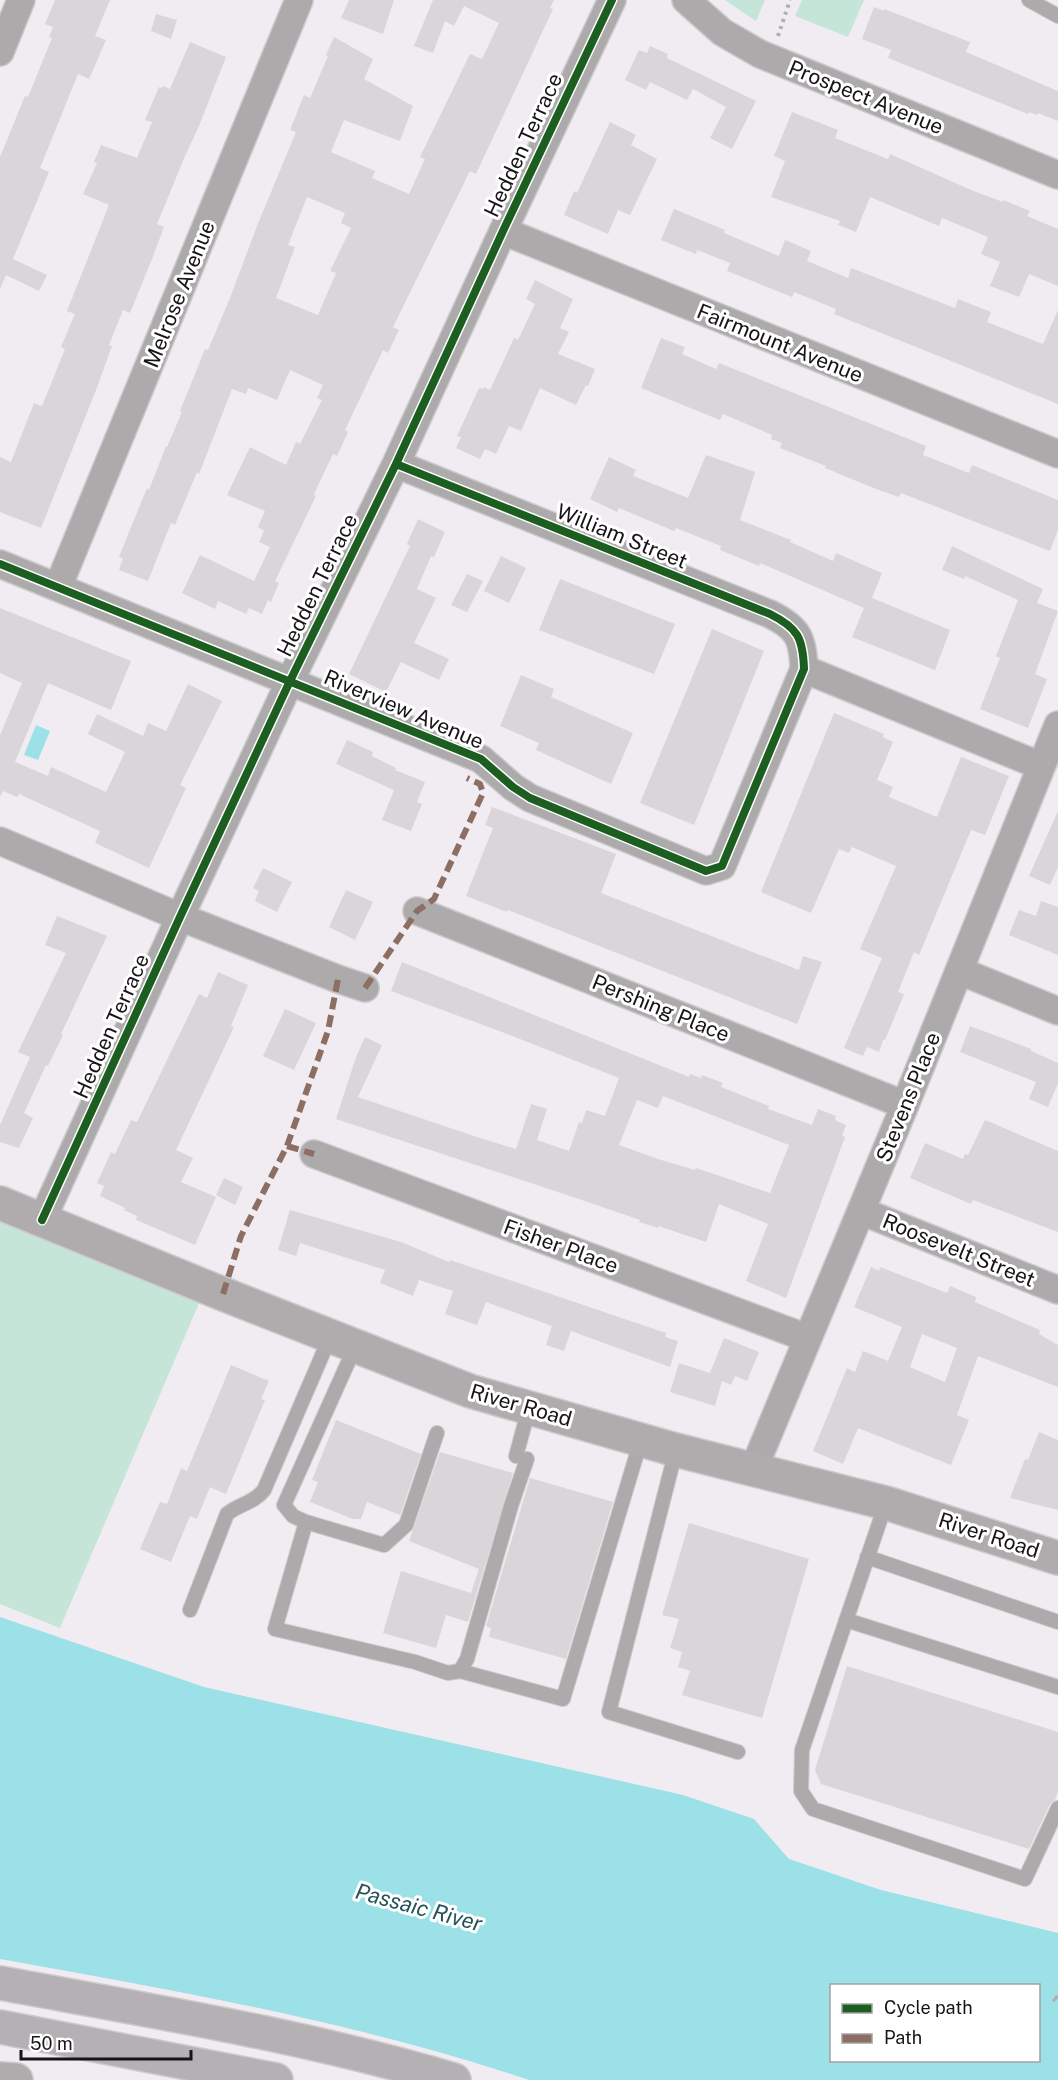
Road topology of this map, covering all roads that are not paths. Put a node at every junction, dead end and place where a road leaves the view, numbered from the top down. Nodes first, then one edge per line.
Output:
1 (21, 0) edge
2 (299, 0) edge
3 (612, 0) edge
4 (686, 0) edge
5 (1029, 0) edge
6 (1058, 16) edge
7 (0, 52) edge
8 (1058, 175) edge
9 (503, 231) junction
10 (1058, 454) edge
11 (396, 464) junction
12 (0, 564) edge
13 (58, 587) junction
14 (804, 669) junction
15 (290, 681) junction
16 (1057, 730) edge
17 (1041, 766) junction
18 (0, 841) edge
19 (417, 911) dead end
20 (180, 917) junction
21 (960, 971) junction
22 (365, 988) dead end
23 (1058, 1011) edge
24 (905, 1105) junction
25 (314, 1154) dead end
26 (0, 1203) edge
27 (861, 1211) junction
28 (42, 1220) junction
29 (1058, 1290) edge
30 (807, 1338) junction
31 (343, 1342) junction
32 (529, 1408) junction
33 (436, 1433) dead end
34 (641, 1440) junction
35 (676, 1450) junction
36 (754, 1468) junction
37 (886, 1503) junction
38 (306, 1521) junction
39 (867, 1557) junction
40 (1058, 1557) edge
41 (190, 1610) dead end
42 (846, 1620) junction
43 (1058, 1622) edge
44 (460, 1671) junction
45 (1058, 1687) edge
46 (738, 1752) dead end
47 (1058, 1808) edge
48 (0, 1983) edge
49 (0, 2027) edge
50 (0, 2079) edge
51 (16, 2080) edge
52 (276, 2080) edge
53 (454, 2080) edge

1 - 7 street
2 - 13 street, Melrose Avenue
3 - 9 street, Hedden Terrace
4 - 8 street, Prospect Avenue
5 - 6 lane
9 - 10 street, Fairmount Avenue
9 - 11 street, Hedden Terrace
11 - 14 street, William Street
11 - 15 street, Hedden Terrace
12 - 13 street, Riverview Avenue
13 - 15 street, Riverview Avenue
14 - 15 street, Riverview Avenue
14 - 17 street
15 - 20 street, Hedden Terrace
16 - 17 street, Stevens Place
17 - 21 street, Stevens Place
18 - 20 street
19 - 24 street, Pershing Place
20 - 22 street
20 - 28 street, Hedden Terrace
21 - 23 street
21 - 24 street, Stevens Place
24 - 27 street, Stevens Place
25 - 30 street, Fisher Place
26 - 28 main road, River Road
27 - 29 street, Roosevelt Street
27 - 30 street, Stevens Place
28 - 31 main road, River Road
30 - 36 street, Stevens Place
31 - 32 main road, River Road
31 - 38 lane
31 - 41 lane
32 - 34 main road, River Road
32 - 44 lane
33 - 38 lane
34 - 35 main road, River Road
34 - 44 lane
35 - 36 main road, River Road
35 - 46 lane
36 - 37 main road, River Road
37 - 39 lane
37 - 40 main road, River Road
38 - 44 lane
39 - 42 lane
39 - 43 lane
42 - 45 lane
42 - 47 lane
48 - 53 highway
49 - 52 highway
50 - 51 main road

